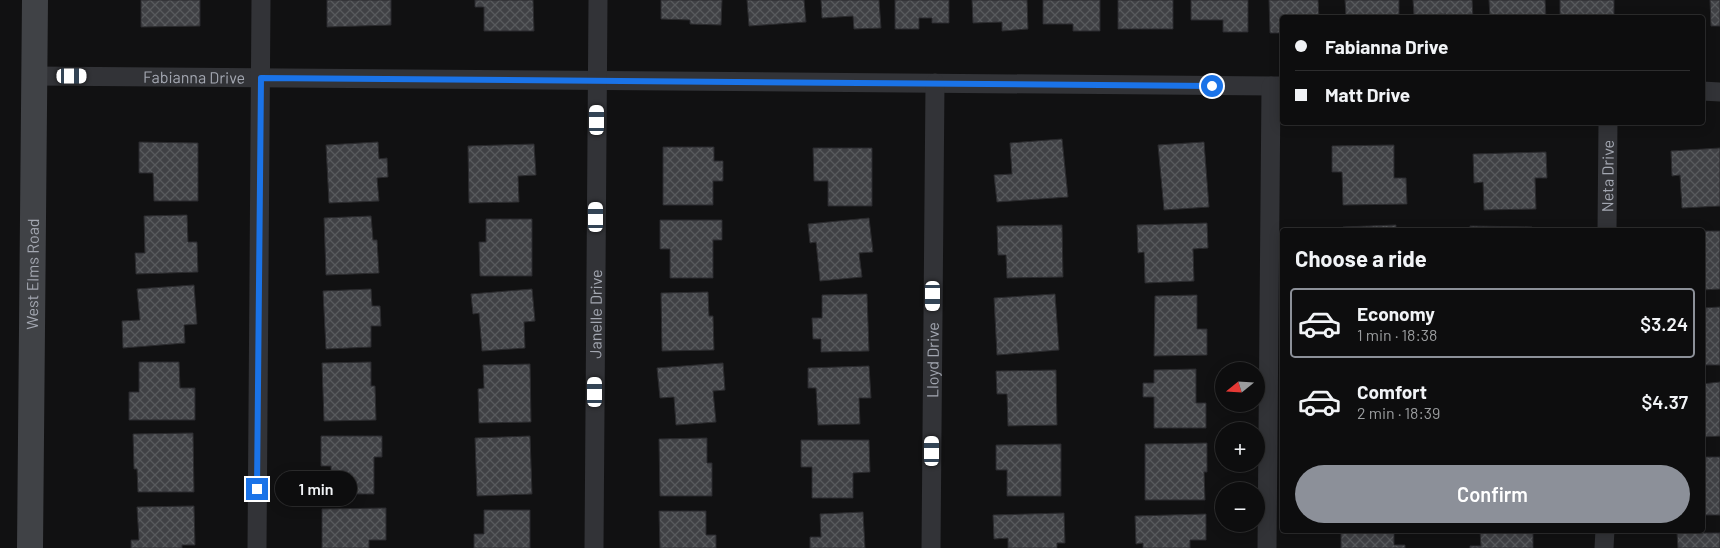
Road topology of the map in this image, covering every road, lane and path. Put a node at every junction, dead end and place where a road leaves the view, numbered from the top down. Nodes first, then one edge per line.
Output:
1 (35, 0) edge
2 (261, 0) edge
3 (598, 0) edge
4 (34, 76) junction
5 (261, 78) junction
6 (598, 81) junction
7 (935, 84) junction
8 (1277, 86) edge
9 (1705, 91) edge
10 (1720, 92) edge
11 (1608, 125) edge
12 (1607, 228) edge
13 (1605, 533) edge
14 (30, 548) edge
15 (257, 548) edge
16 (594, 548) edge
17 (931, 548) edge
18 (1268, 548) edge
19 (1604, 548) edge

1 - 4 main road, West Elms Road
2 - 5 street
3 - 6 street, Janelle Drive
4 - 5 street, Fabianna Drive
4 - 14 main road, West Elms Road
5 - 6 street, Fabianna Drive
5 - 15 street
6 - 7 street, Fabianna Drive
6 - 16 street, Janelle Drive
7 - 8 street, Fabianna Drive
7 - 17 street, Lloyd Drive
8 - 18 street
9 - 10 street
11 - 12 street, Neta Drive
13 - 19 street

